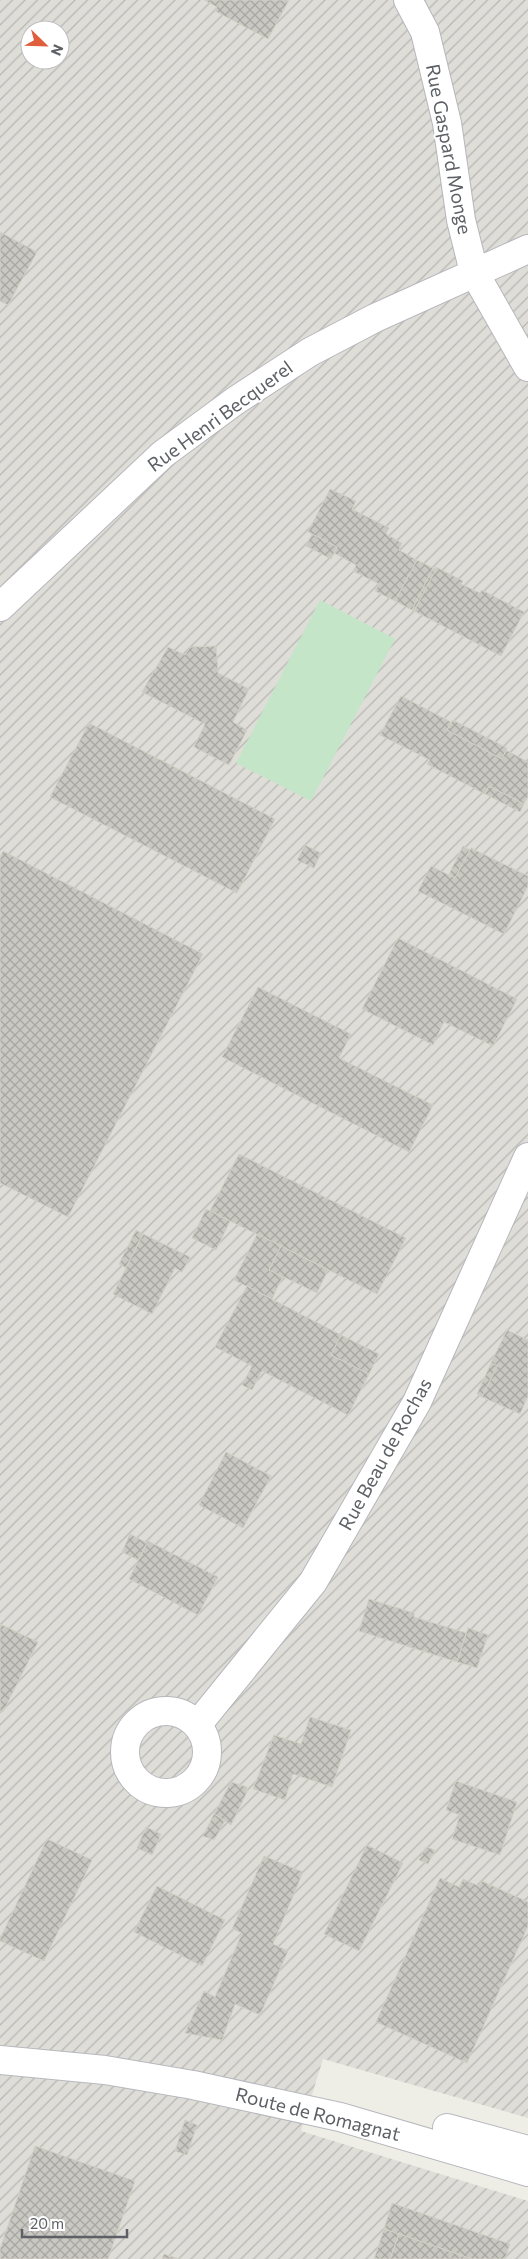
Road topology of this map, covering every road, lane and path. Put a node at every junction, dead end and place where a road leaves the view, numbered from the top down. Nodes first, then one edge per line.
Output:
1 (408, 0) edge
2 (528, 249) edge
3 (474, 272) junction
4 (528, 367) edge
5 (0, 607) edge
6 (528, 1157) edge
7 (198, 1724) dead end
8 (0, 2041) edge
9 (0, 2060) edge
10 (108, 2062) junction
11 (527, 2164) edge

1 - 3 street, Rue Gaspard Monge
2 - 3 street, Rue Henri Becquerel
3 - 4 street
3 - 5 street, Rue Henri Becquerel
6 - 7 street, Rue Beau de Rochas
8 - 10 street
9 - 10 street
10 - 11 street, Route de Romagnat

